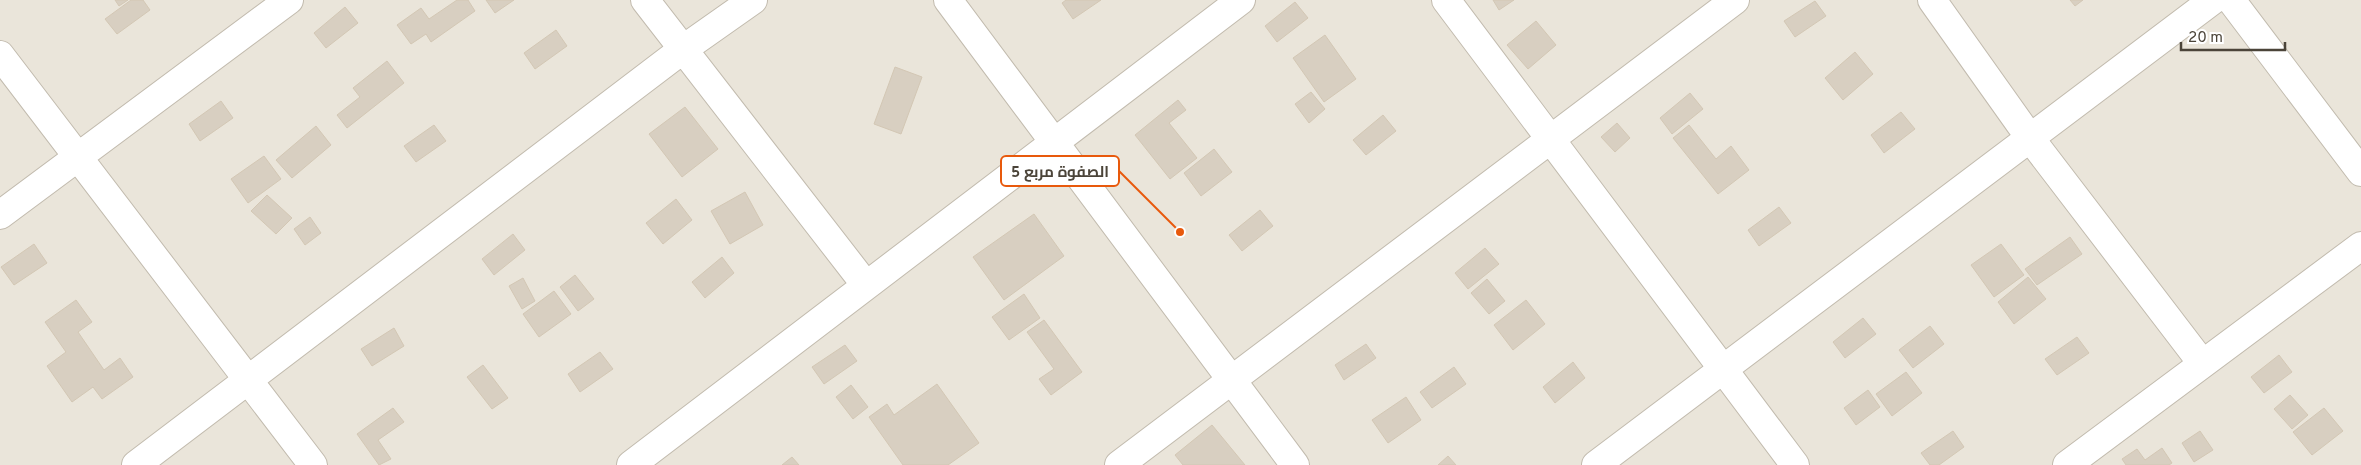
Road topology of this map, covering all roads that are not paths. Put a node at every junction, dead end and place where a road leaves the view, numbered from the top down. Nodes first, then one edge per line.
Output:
1 (289, 0) edge
2 (646, 0) edge
3 (753, 0) edge
4 (948, 0) edge
5 (1240, 0) edge
6 (1446, 0) edge
7 (1735, 0) edge
8 (1932, 0) edge
9 (2213, 0) edge
10 (2232, 0) edge
11 (682, 50) junction
12 (0, 55) edge
13 (2030, 138) junction
14 (1054, 141) junction
15 (1550, 141) junction
16 (76, 158) junction
17 (2361, 172) edge
18 (0, 215) edge
19 (2361, 246) edge
20 (865, 284) junction
21 (2202, 363) junction
22 (1723, 369) junction
23 (248, 379) junction
24 (1233, 380) junction
25 (648, 460) edge
26 (136, 465) edge
27 (313, 465) edge
28 (1119, 465) edge
29 (1295, 465) edge
30 (1596, 465) edge
31 (1795, 465) edge
32 (2067, 465) edge

1 - 16 street
2 - 11 street
3 - 11 street
4 - 14 street
5 - 14 street
6 - 15 street
7 - 15 street
8 - 13 street
9 - 13 street
10 - 17 street
11 - 20 street
11 - 23 street
12 - 16 street
13 - 21 street
13 - 22 street
14 - 20 street
14 - 24 street
15 - 22 street
15 - 24 street
16 - 18 street
16 - 23 street
19 - 21 street
20 - 25 street
21 - 32 street
22 - 30 street
22 - 31 street
23 - 26 street
23 - 27 street
24 - 28 street
24 - 29 street

